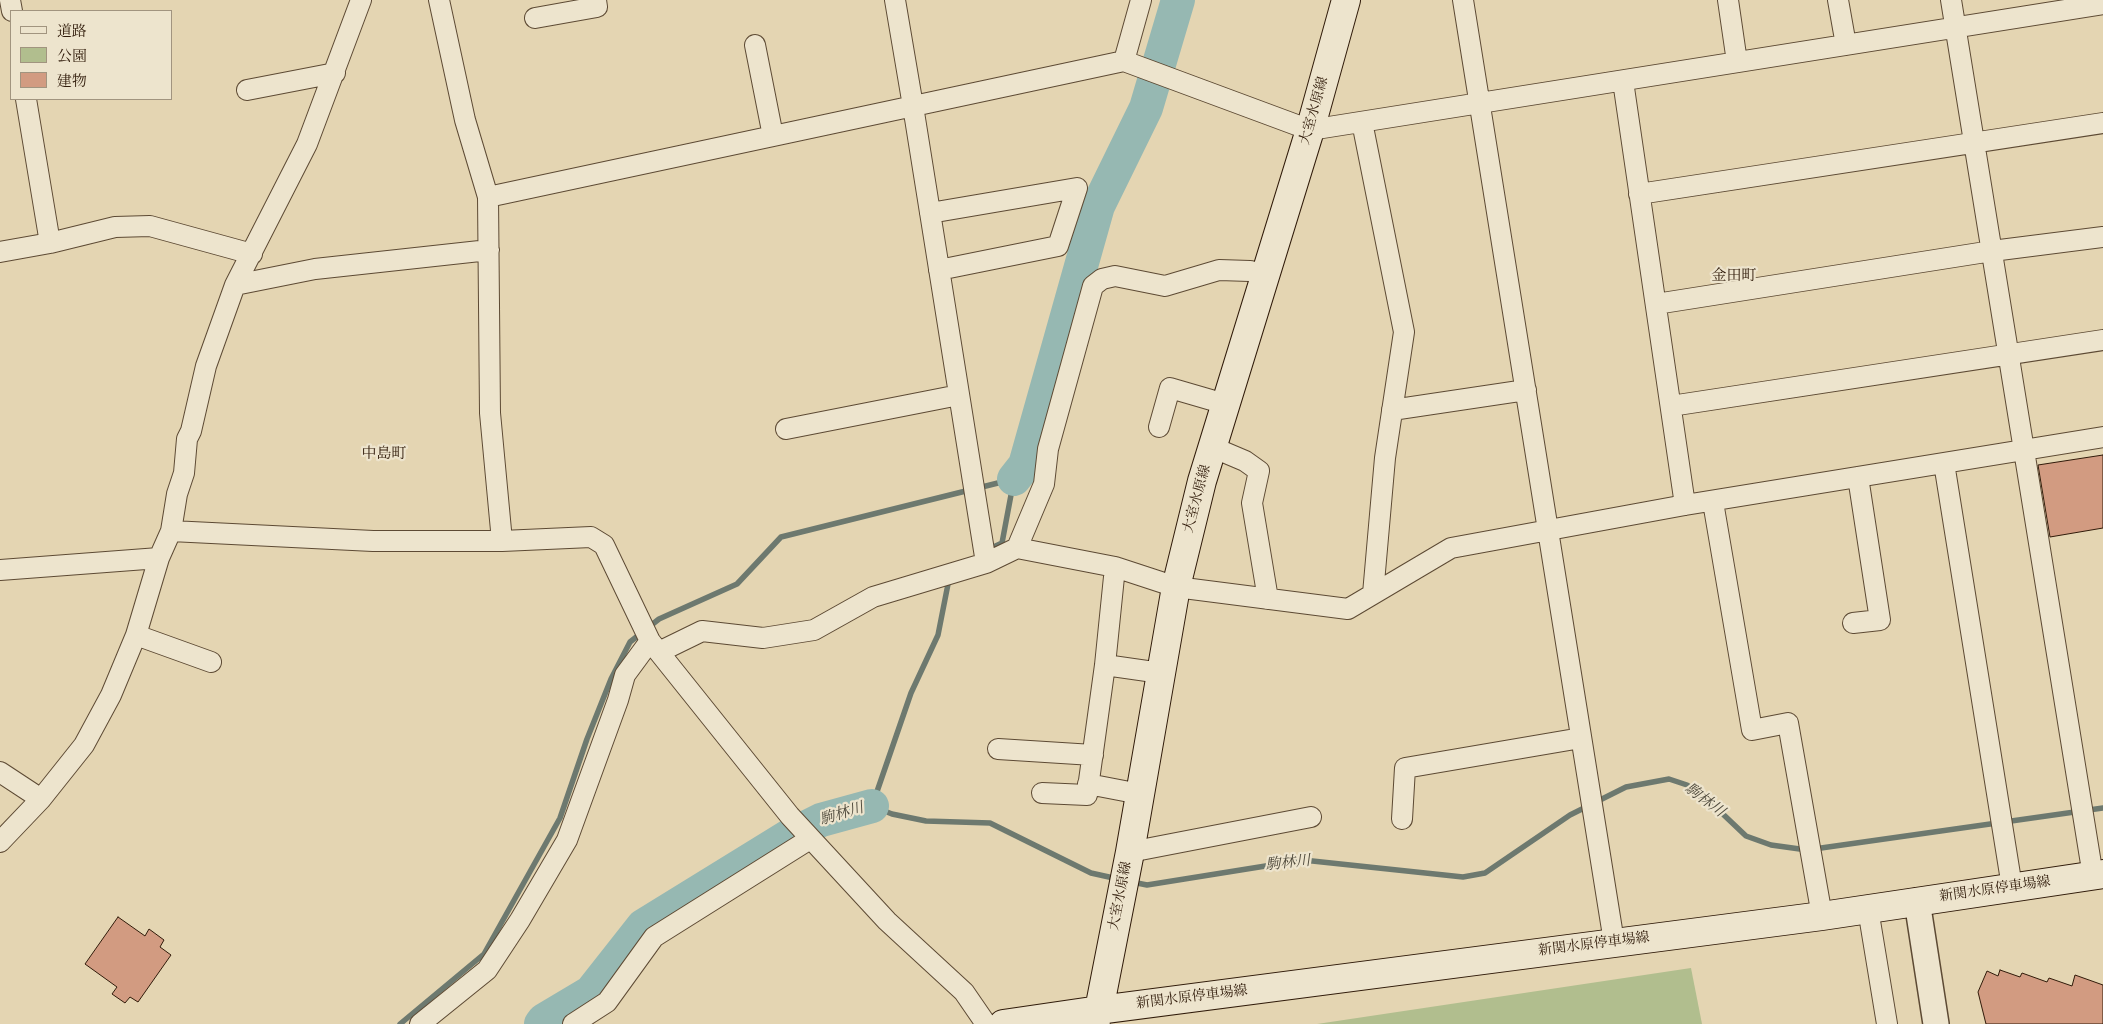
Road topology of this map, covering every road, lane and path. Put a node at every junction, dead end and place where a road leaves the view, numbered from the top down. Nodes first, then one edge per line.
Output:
1 (361, 0) edge
2 (439, 0) edge
3 (596, 0) edge
4 (894, 0) edge
5 (1141, 0) edge
6 (1346, 0) edge
7 (1463, 0) edge
8 (1728, 0) edge
9 (1838, 0) edge
10 (1951, 0) edge
11 (2103, 4) edge
12 (2041, 7) edge
13 (535, 18) dead end
14 (1955, 28) junction
15 (755, 45) dead end
16 (1846, 45) junction
17 (1124, 61) junction
18 (1737, 62) junction
19 (335, 74) junction
20 (1622, 80) junction
21 (247, 90) dead end
22 (26, 100) edge
23 (1480, 103) junction
24 (913, 106) junction
25 (1362, 122) junction
26 (2103, 123) edge
27 (1310, 130) junction
28 (773, 136) junction
29 (1974, 142) junction
30 (1639, 194) junction
31 (488, 197) junction
32 (930, 213) junction
33 (2103, 236) edge
34 (50, 243) junction
35 (489, 250) junction
36 (1992, 251) junction
37 (0, 252) edge
38 (252, 254) junction
39 (940, 270) junction
40 (1265, 274) junction
41 (235, 285) junction
42 (1656, 304) junction
43 (2103, 340) edge
44 (2008, 355) junction
45 (1526, 390) junction
46 (960, 395) junction
47 (1225, 404) junction
48 (1671, 406) junction
49 (1392, 410) junction
50 (1158, 427) dead end
51 (786, 430) dead end
52 (2103, 437) edge
53 (1212, 447) junction
54 (2024, 450) junction
55 (1944, 463) junction
56 (1858, 477) junction
57 (1713, 502) junction
58 (1685, 505) junction
59 (1548, 529) junction
60 (171, 531) junction
61 (502, 541) junction
62 (1017, 548) junction
63 (158, 558) junction
64 (986, 563) junction
65 (1115, 567) junction
66 (0, 570) edge
67 (1176, 588) junction
68 (1373, 594) junction
69 (1268, 599) junction
70 (1853, 623) dead end
71 (136, 635) junction
72 (655, 646) junction
73 (211, 662) dead end
74 (1105, 665) junction
75 (1161, 673) junction
76 (1581, 738) junction
77 (998, 749) dead end
78 (1093, 755) junction
79 (0, 772) edge
80 (1088, 784) junction
81 (1042, 794) dead end
82 (1140, 794) junction
83 (41, 799) junction
84 (1311, 817) dead end
85 (1402, 819) dead end
86 (810, 838) junction
87 (0, 842) edge
88 (1130, 852) junction
89 (2098, 875) edge
90 (2012, 887) junction
91 (1917, 901) junction
92 (1868, 909) junction
93 (1822, 916) junction
94 (1614, 942) junction
95 (1101, 1019) edge
96 (420, 1024) edge
97 (573, 1024) edge
98 (986, 1024) edge
99 (1003, 1024) edge
100 (1887, 1024) edge
101 (1936, 1024) edge

1 - 19 street
2 - 31 street
3 - 13 street
4 - 24 street
5 - 17 street
6 - 27 main road, 大室水原線
7 - 23 street
8 - 18 street
9 - 16 street
10 - 14 street
11 - 12 street
12 - 14 street
14 - 16 street
14 - 29 street
15 - 28 street
16 - 18 street
17 - 24 street
17 - 27 street
18 - 20 street
19 - 21 street
19 - 38 street
20 - 23 street
20 - 30 street
22 - 34 street
23 - 25 street
23 - 45 street
24 - 28 street
24 - 32 street
25 - 27 street
25 - 49 street
26 - 29 street
27 - 40 main road, 大室水原線
28 - 31 street
29 - 30 street
29 - 36 street
30 - 42 street
31 - 35 street
32 - 39 street
32 - 39 street
33 - 36 street
34 - 37 street
34 - 38 street
35 - 41 street
35 - 61 street
36 - 42 street
36 - 44 street
38 - 41 street
39 - 46 street
40 - 47 main road, 大室水原線
40 - 62 street
41 - 60 street
42 - 48 street
43 - 44 street
44 - 48 street
44 - 54 street
45 - 49 street
45 - 59 street
46 - 51 street
46 - 64 street
47 - 50 street
47 - 53 main road, 大室水原線
48 - 58 street
49 - 68 street
52 - 54 street
53 - 67 main road, 大室水原線
53 - 69 street
54 - 55 street
54 - 89 street
55 - 56 street
55 - 90 street
56 - 57 street
56 - 70 street
57 - 58 street
57 - 93 street
58 - 59 street
59 - 68 street
59 - 76 street
60 - 61 street
60 - 63 street
61 - 72 street
62 - 64 street
62 - 65 street
63 - 66 street
63 - 71 street
64 - 72 street
65 - 67 street
65 - 74 street
67 - 69 street
67 - 75 main road, 大室水原線
68 - 69 street
71 - 73 street
71 - 83 street
72 - 86 street
72 - 96 street
74 - 75 street
74 - 78 street
75 - 82 main road, 大室水原線
76 - 85 street
76 - 94 street
77 - 78 street
78 - 80 street
79 - 83 street
80 - 81 street
80 - 82 street
82 - 88 main road, 大室水原線
83 - 87 street
84 - 88 street
86 - 97 street
86 - 98 street
88 - 95 main road, 大室水原線
89 - 90 main road, 新関水原停車場線
90 - 91 main road, 新関水原停車場線
91 - 92 main road, 新関水原停車場線
91 - 101 street
92 - 93 main road, 新関水原停車場線
92 - 100 street
93 - 94 main road, 新関水原停車場線
94 - 95 main road, 新関水原停車場線
95 - 99 main road, 新関水原停車場線

